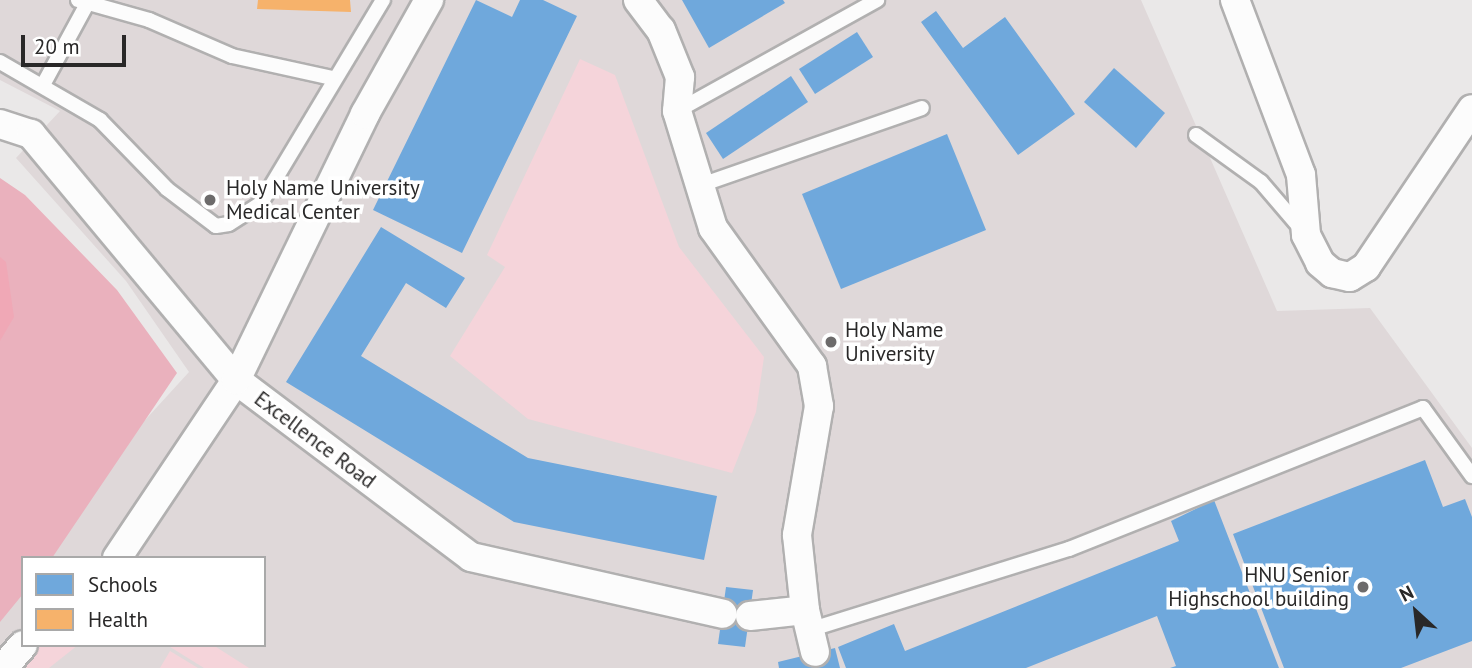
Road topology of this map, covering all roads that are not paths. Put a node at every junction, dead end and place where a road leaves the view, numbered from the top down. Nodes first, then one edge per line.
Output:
1 (383, 0) edge
2 (429, 0) edge
3 (638, 0) edge
4 (877, 0) edge
5 (1235, 0) edge
6 (83, 1) edge
7 (0, 62) edge
8 (331, 78) junction
9 (43, 85) junction
10 (922, 108) dead end
11 (1472, 108) edge
12 (677, 111) junction
13 (0, 124) edge
14 (1196, 135) dead end
15 (698, 186) junction
16 (1306, 235) junction
17 (236, 380) junction
18 (1472, 476) edge
19 (118, 556) edge
20 (811, 631) junction
21 (21, 647) edge
22 (3, 668) edge

1 - 8 lane
2 - 17 street
3 - 12 street
4 - 12 lane
5 - 16 street
6 - 8 lane
6 - 9 lane
7 - 9 lane
8 - 9 lane
10 - 15 lane
11 - 16 street
12 - 15 street
13 - 17 street, Excellence Road
14 - 16 lane
15 - 20 street
17 - 19 street
17 - 20 street, Excellence Road
18 - 20 lane
21 - 22 street

